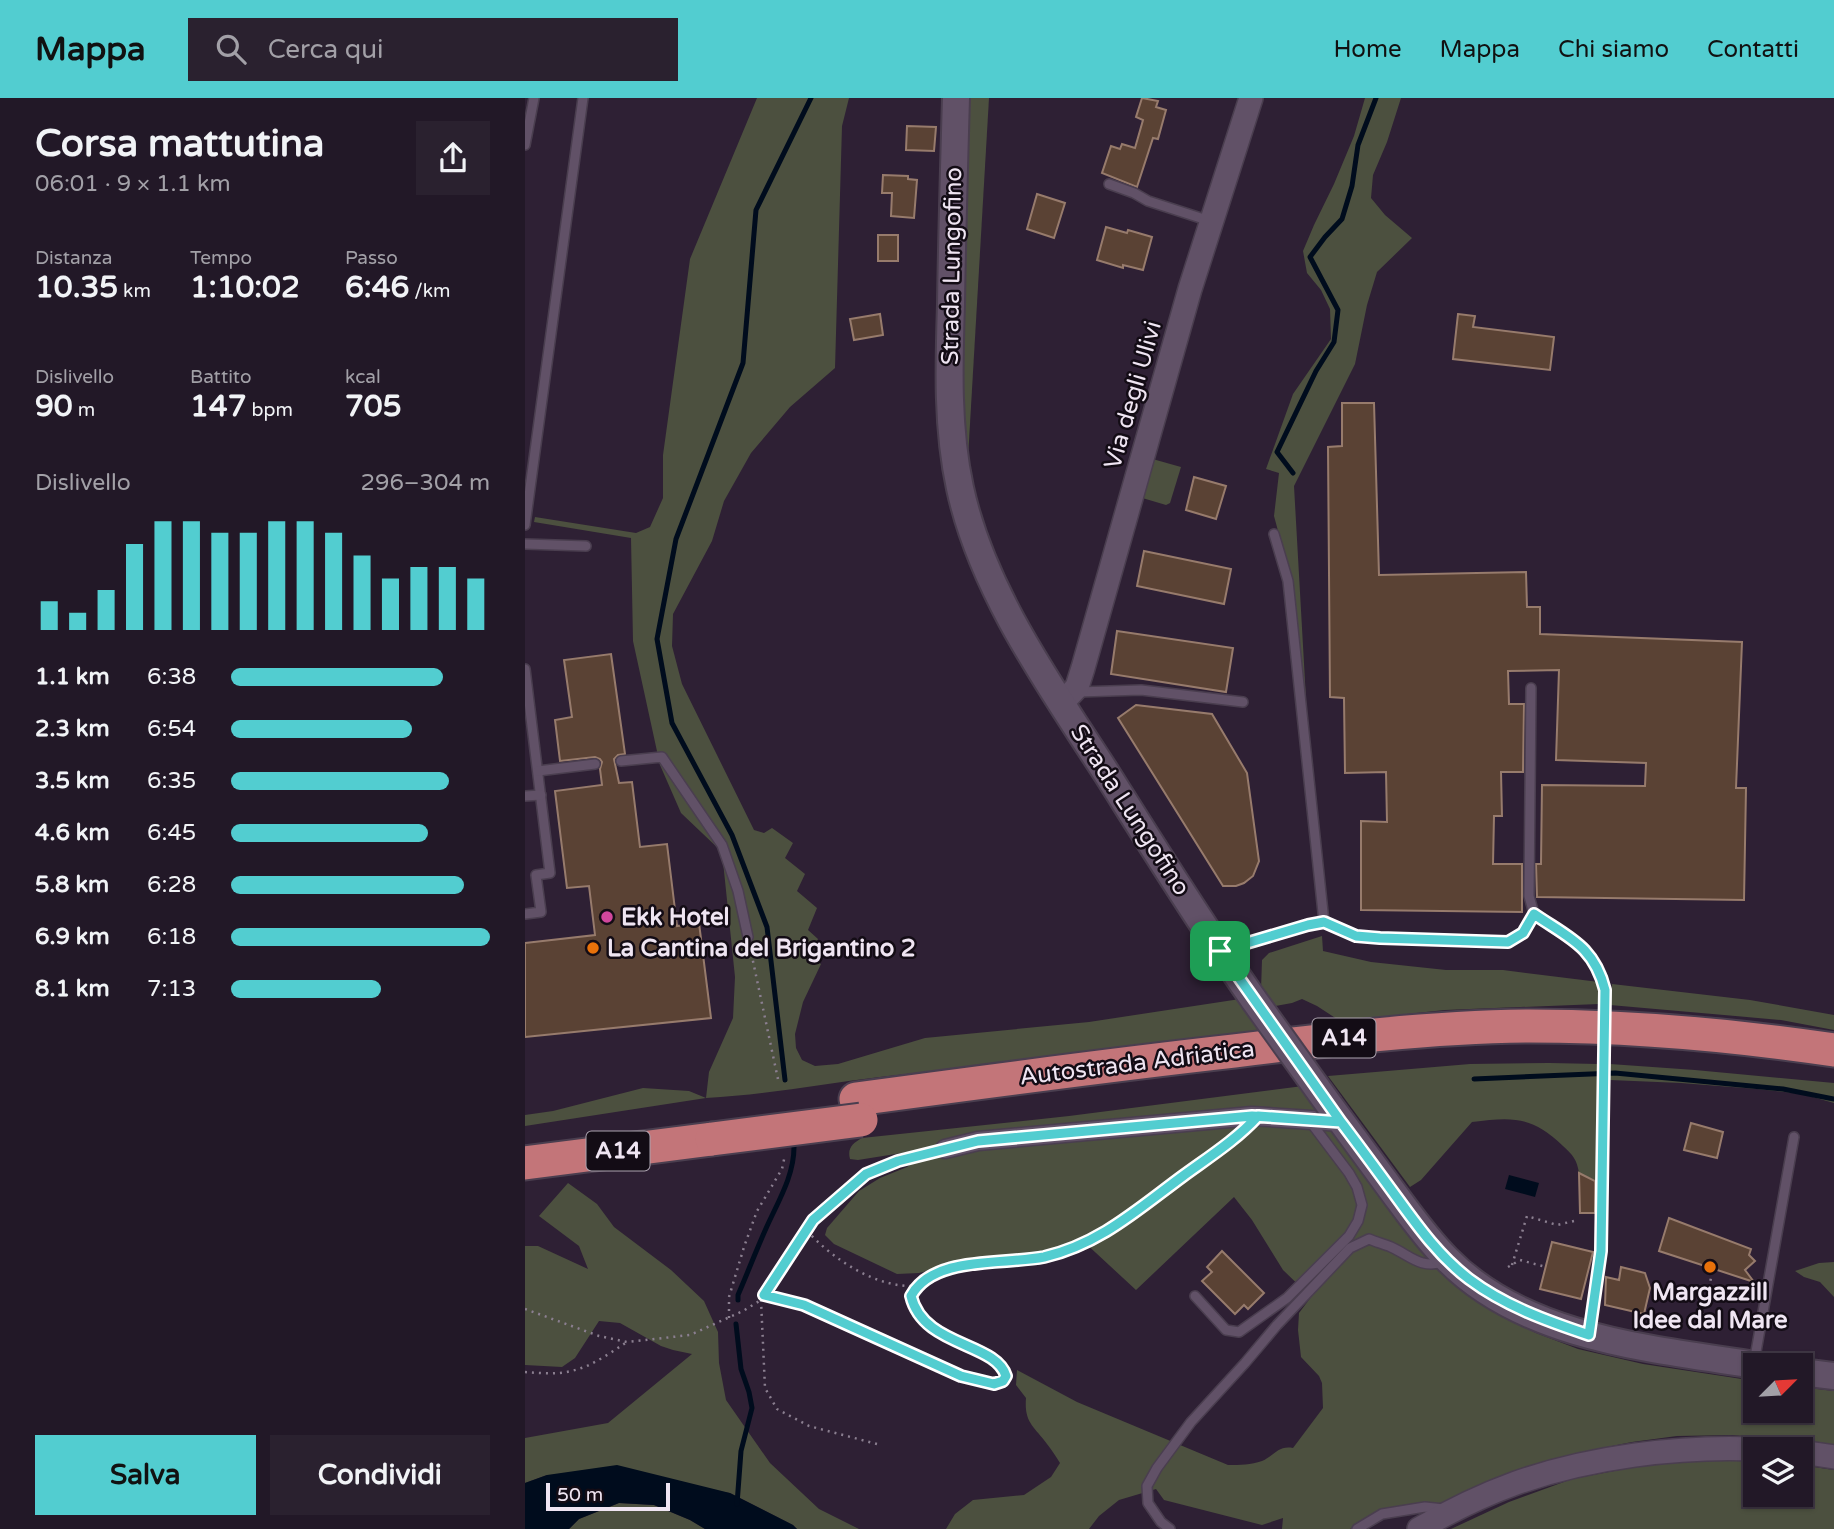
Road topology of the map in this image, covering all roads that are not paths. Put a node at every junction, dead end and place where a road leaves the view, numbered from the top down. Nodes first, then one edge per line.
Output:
1 (534, 98) edge
2 (583, 98) edge
3 (956, 98) edge
4 (1251, 98) edge
5 (525, 145) edge
6 (1109, 184) dead end
7 (1212, 222) junction
8 (525, 525) edge
9 (1275, 534) dead end
10 (525, 544) edge
11 (586, 545) dead end
12 (525, 669) edge
13 (1531, 688) dead end
14 (1067, 698) junction
15 (1243, 702) dead end
16 (621, 761) dead end
17 (595, 764) dead end
18 (538, 771) junction
19 (541, 795) junction
20 (525, 796) edge
21 (525, 914) edge
22 (1534, 914) junction
23 (1324, 922) junction
24 (748, 937) road end
25 (1220, 951) junction
26 (1834, 1050) edge
27 (1834, 1073) edge
28 (859, 1110) junction
29 (1326, 1116) junction
30 (710, 1128) junction
31 (1794, 1137) dead end
32 (525, 1141) edge
33 (945, 1149) road end
34 (525, 1163) edge
35 (1448, 1261) junction
36 (1195, 1296) dead end
37 (1589, 1335) junction
38 (1757, 1353) edge
39 (1743, 1363) edge
40 (1813, 1373) edge
41 (1834, 1376) edge
42 (1743, 1449) edge
43 (1813, 1454) edge
44 (1834, 1457) edge
45 (1456, 1510) junction
46 (1170, 1529) edge
47 (1357, 1529) edge
48 (1419, 1529) edge

1 - 5 lane
2 - 8 lane
3 - 14 main road, Strada Lungofino
4 - 7 street, Via degli Ulivi
6 - 7 lane
7 - 14 street, Via degli Ulivi
9 - 23 lane
10 - 11 lane
12 - 18 lane
13 - 22 lane
14 - 15 lane
14 - 25 main road, Strada Lungofino
16 - 24 lane
17 - 18 lane
18 - 19 lane
19 - 20 lane
19 - 21 lane
22 - 23 lane
22 - 37 lane, bridge
23 - 25 lane
25 - 29 main road, Strada Lungofino, bridge
26 - 28 highway, Autostrada Adriatica / A14
27 - 28 highway, Autostrada Adriatica / A14
28 - 30 highway, Autostrada Adriatica / A14, bridge
29 - 33 street
29 - 35 main road, Strada Lungofino
29 - 36 lane
30 - 32 highway, Autostrada Adriatica / A14
30 - 34 highway, Autostrada Adriatica / A14
31 - 38 lane
35 - 37 main road, Strada Lungofino
35 - 46 lane
37 - 39 main road, Strada Lungofino
40 - 41 main road
42 - 45 street
43 - 44 street
45 - 47 lane
45 - 48 street

